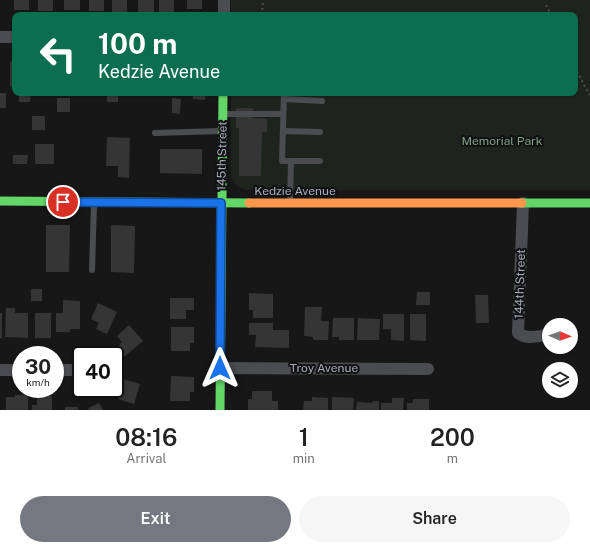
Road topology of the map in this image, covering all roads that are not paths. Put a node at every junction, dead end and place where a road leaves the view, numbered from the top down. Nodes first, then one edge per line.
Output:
1 (224, 0) edge
2 (224, 12) edge
3 (0, 37) edge
4 (12, 37) edge
5 (223, 96) edge
6 (284, 96) edge
7 (322, 101) dead end
8 (222, 114) junction
9 (284, 114) junction
10 (283, 130) junction
11 (222, 131) junction
12 (320, 132) dead end
13 (155, 134) dead end
14 (291, 161) junction
15 (320, 161) dead end
16 (0, 201) edge
17 (94, 202) junction
18 (221, 203) junction
19 (290, 203) junction
20 (523, 203) junction
21 (590, 203) edge
22 (92, 270) dead end
23 (542, 336) edge
24 (220, 368) junction
25 (428, 368) dead end
26 (0, 370) edge
27 (12, 370) edge
28 (220, 410) edge

1 - 2 street
3 - 4 street
5 - 8 main road, 145th Street
6 - 7 lane
6 - 9 lane
8 - 9 lane
8 - 11 main road, 145th Street
9 - 10 lane
10 - 12 lane
10 - 14 lane
11 - 13 lane
11 - 18 main road, 145th Street
14 - 15 lane
14 - 19 lane
16 - 17 main road, Kedzie Avenue
17 - 18 main road, Kedzie Avenue
17 - 22 lane
18 - 19 main road, Kedzie Avenue
18 - 24 main road, 145th Street
19 - 20 main road, Kedzie Avenue
20 - 21 main road, Kedzie Avenue
20 - 23 street, 144th Street
24 - 25 street, Troy Avenue
24 - 28 main road, 145th Street
26 - 27 street

